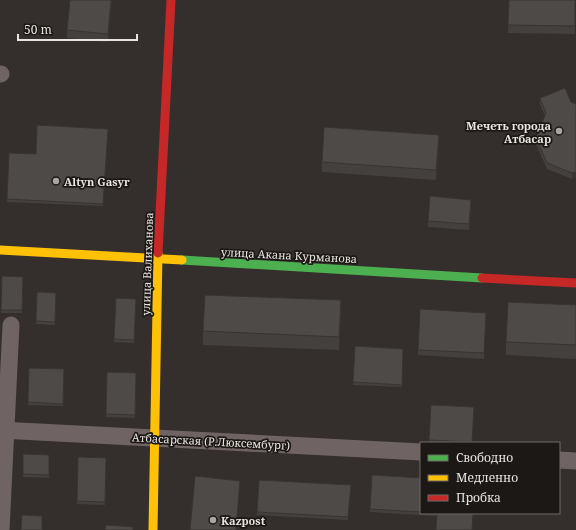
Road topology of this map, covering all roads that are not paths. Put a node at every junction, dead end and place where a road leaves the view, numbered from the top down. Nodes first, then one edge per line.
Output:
1 (171, 0) edge
2 (0, 250) edge
3 (158, 260) junction
4 (576, 284) edge
5 (11, 326) dead end
6 (3, 430) edge
7 (154, 438) junction
8 (420, 452) edge
9 (560, 460) edge
10 (576, 461) edge
11 (1, 530) edge
12 (153, 530) edge

1 - 3 main road, улица Валиханова
2 - 3 main road, улица Акана Курманова
3 - 4 main road, улица Акана Курманова
3 - 7 main road, улица Валиханова
5 - 6 street
6 - 7 street, Атбасарская (Р.Люксембург)
6 - 11 street
7 - 8 street, Атбасарская (Р.Люксембург)
7 - 12 main road, улица Валиханова
9 - 10 street

